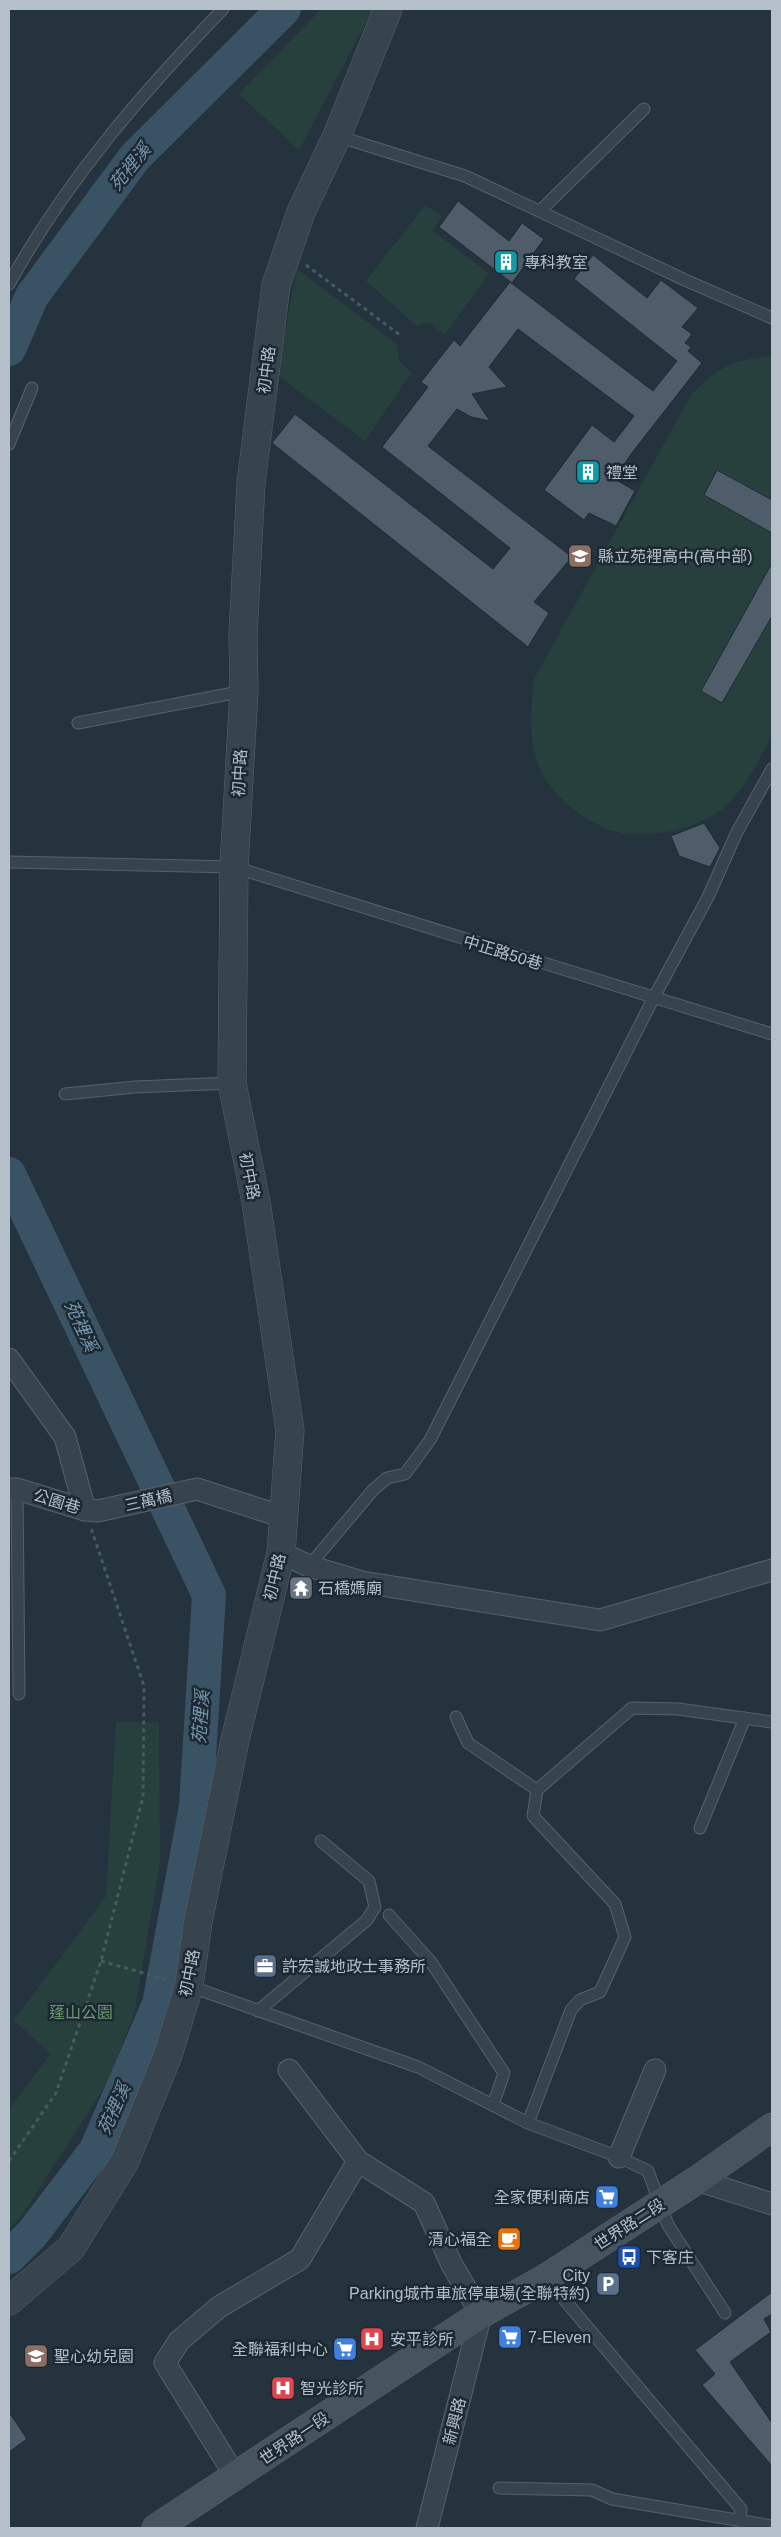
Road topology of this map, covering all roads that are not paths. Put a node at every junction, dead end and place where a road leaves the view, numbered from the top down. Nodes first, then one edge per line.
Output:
1 (222, 9) edge
2 (388, 9) edge
3 (644, 109) dead end
4 (337, 136) junction
5 (540, 211) junction
6 (9, 284) edge
7 (772, 318) edge
8 (32, 388) dead end
9 (9, 444) edge
10 (244, 690) junction
11 (78, 723) dead end
12 (772, 769) edge
13 (9, 862) edge
14 (234, 867) junction
15 (653, 999) junction
16 (772, 1034) edge
17 (232, 1082) junction
18 (64, 1094) dead end
19 (9, 1359) edge
20 (13, 1489) edge
21 (92, 1511) junction
22 (283, 1517) junction
23 (281, 1553) junction
24 (309, 1566) junction
25 (772, 1570) edge
26 (19, 1694) dead end
27 (456, 1717) dead end
28 (745, 1718) junction
29 (772, 1722) edge
30 (537, 1790) junction
31 (700, 1828) dead end
32 (320, 1841) dead end
33 (389, 1915) dead end
34 (189, 1986) junction
35 (258, 2011) junction
36 (289, 2070) dead end
37 (655, 2070) dead end
38 (493, 2105) junction
39 (528, 2123) junction
40 (772, 2127) edge
41 (619, 2157) junction
42 (358, 2162) junction
43 (697, 2180) junction
44 (660, 2203) junction
45 (772, 2204) edge
46 (546, 2278) junction
47 (9, 2301) edge
48 (725, 2313) dead end
49 (482, 2314) junction
50 (236, 2477) junction
51 (499, 2488) dead end
52 (740, 2522) junction
53 (772, 2526) edge
54 (156, 2528) edge
55 (427, 2528) edge

1 - 6 lane
2 - 4 street, 初中路
3 - 5 lane
4 - 5 lane
4 - 10 street, 初中路
5 - 7 lane
8 - 9 lane
10 - 11 lane
10 - 14 street, 初中路
12 - 15 lane
13 - 14 lane, 中正路50巷
14 - 15 lane, 中正路50巷
14 - 17 street, 初中路
15 - 16 lane, 中正路50巷
15 - 24 lane
17 - 18 lane
17 - 22 street, 初中路
19 - 21 street
20 - 21 street, 公園巷
20 - 26 lane, 公園巷
21 - 22 street, 三萬橋
22 - 23 street, 初中路
23 - 24 street
23 - 34 street, 初中路
24 - 25 street
27 - 30 lane
28 - 29 lane
28 - 30 lane
28 - 31 lane
30 - 39 lane
32 - 35 lane
33 - 38 lane
34 - 35 lane
34 - 47 street, 初中路
35 - 38 lane
36 - 42 street
37 - 41 street
38 - 39 lane
39 - 41 lane
40 - 43 main road, 世界路二段
41 - 44 lane
42 - 49 street
42 - 50 street
43 - 44 main road, 世界路二段
43 - 45 street
44 - 46 main road, 世界路二段
44 - 48 lane
46 - 49 main road, 世界路二段
46 - 52 lane
49 - 50 main road, 世界路一段
49 - 55 street, 新興路
50 - 54 main road, 世界路一段
51 - 52 lane
52 - 53 lane

